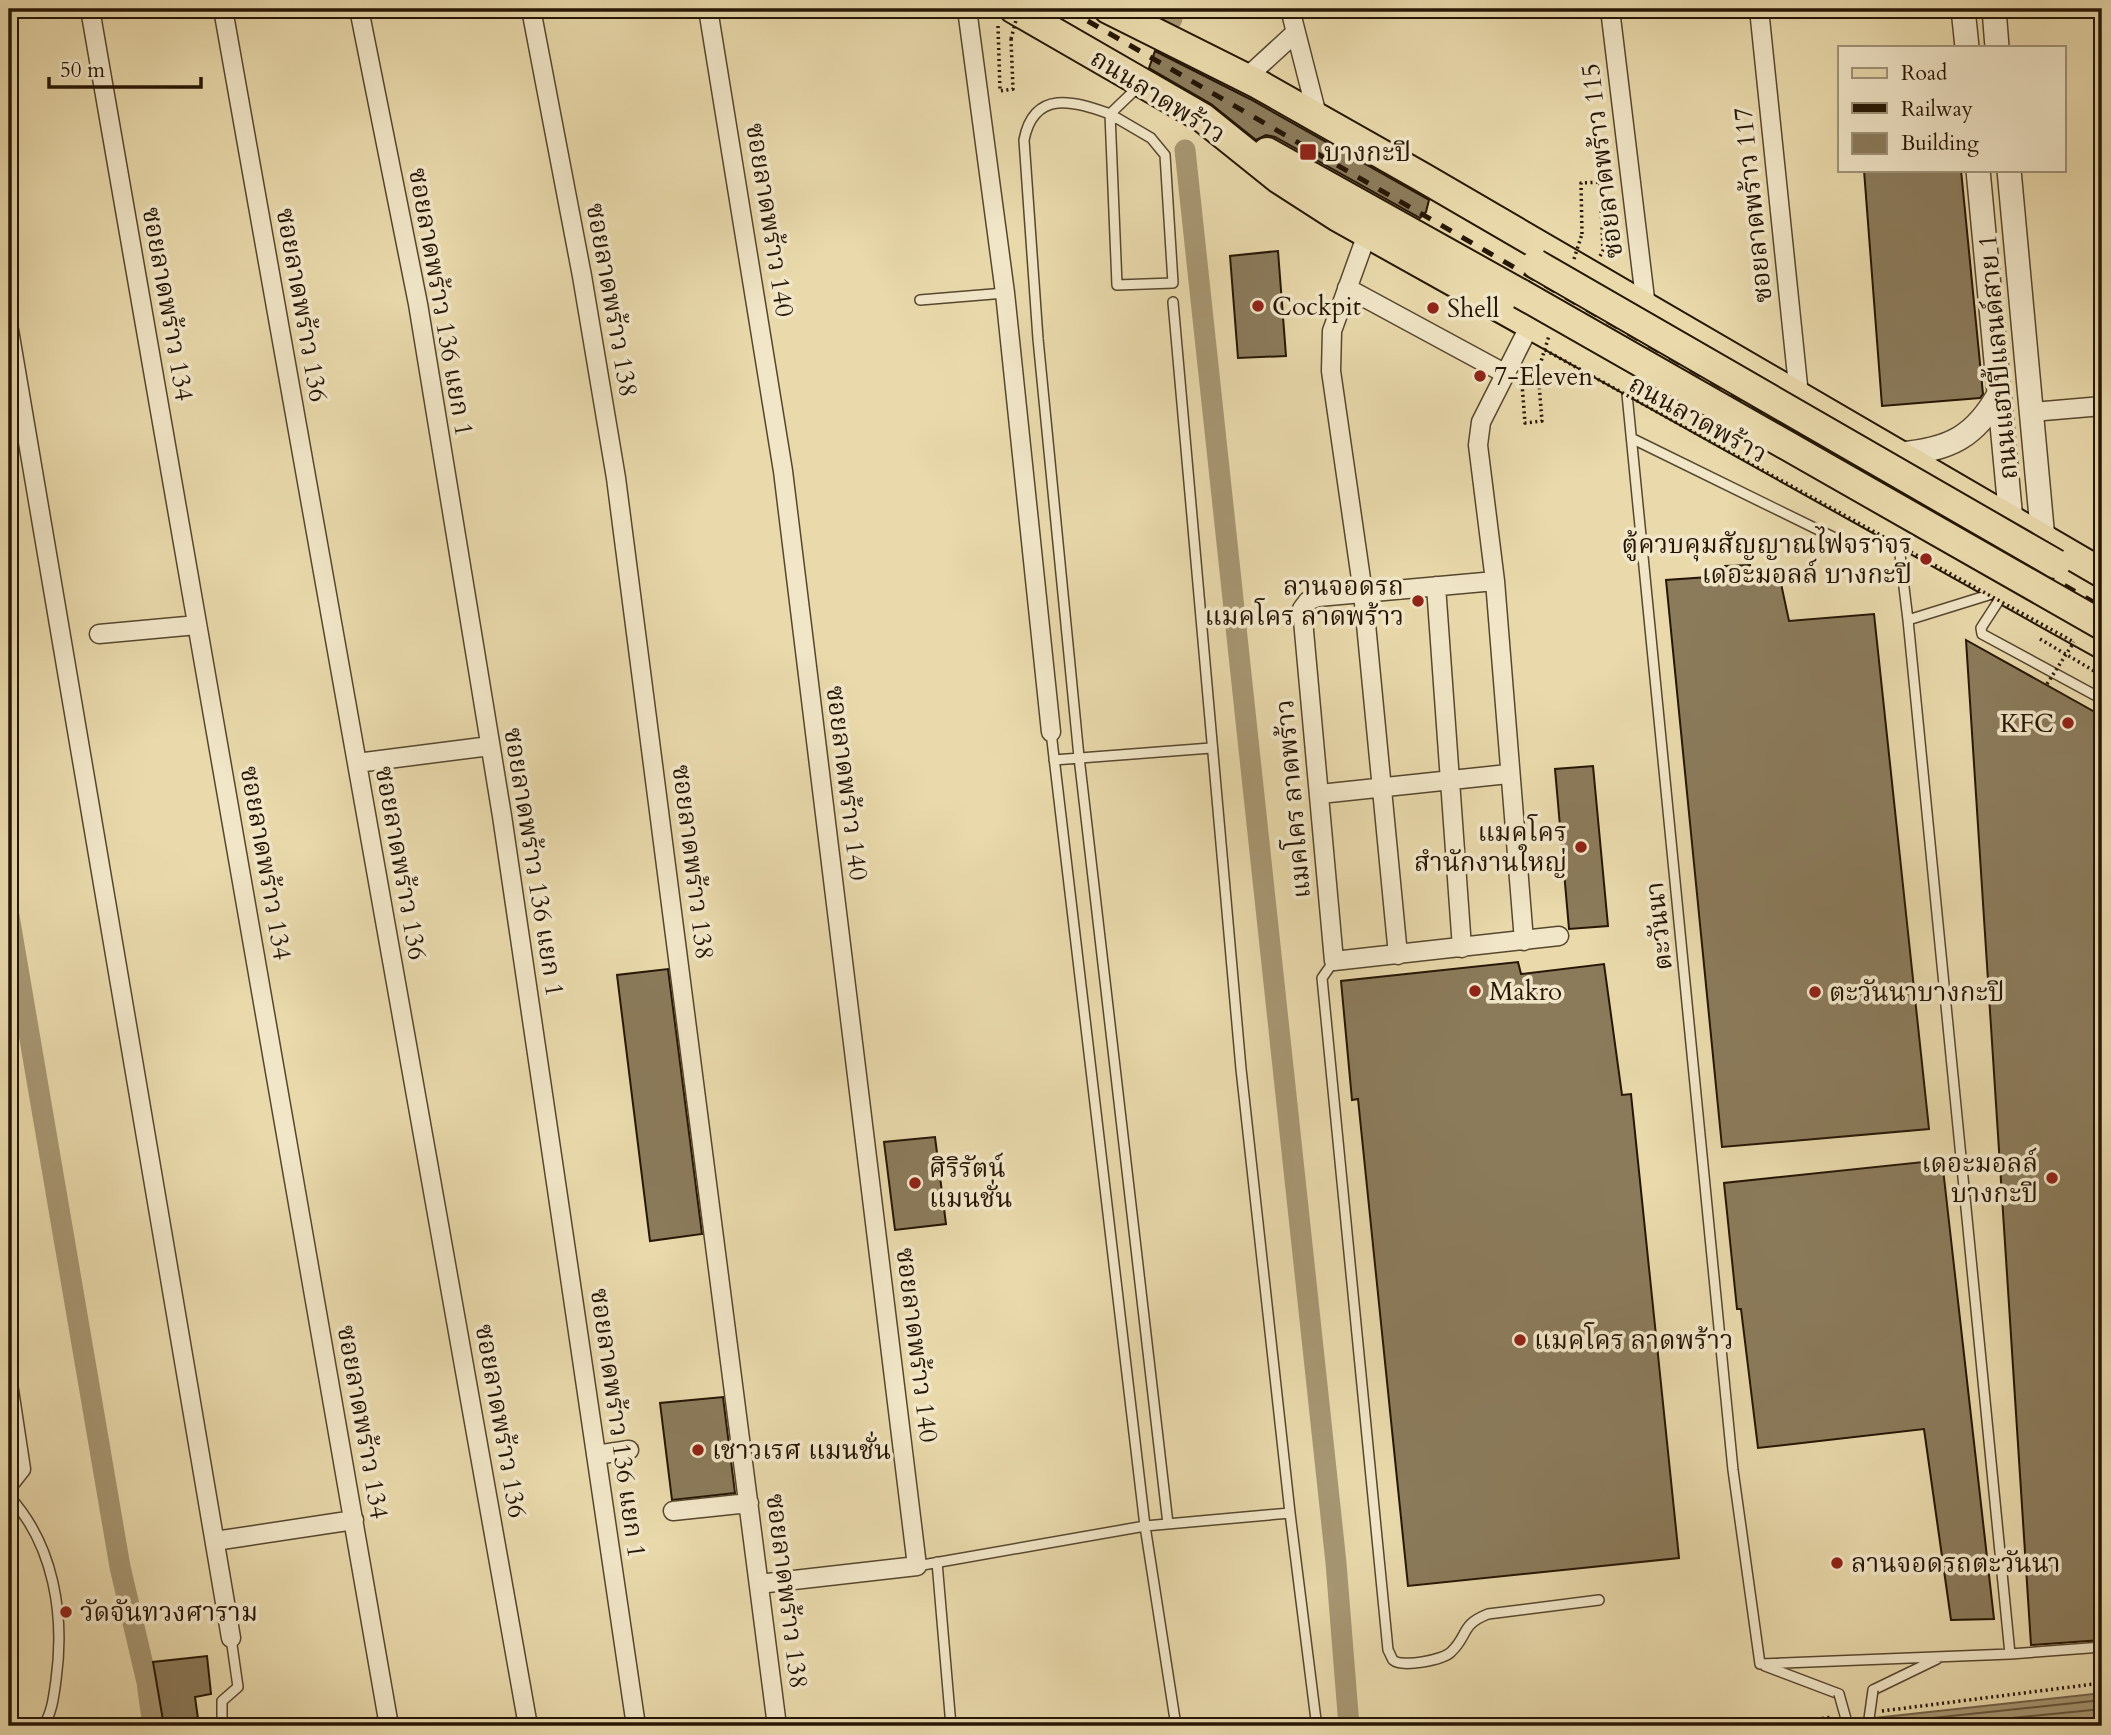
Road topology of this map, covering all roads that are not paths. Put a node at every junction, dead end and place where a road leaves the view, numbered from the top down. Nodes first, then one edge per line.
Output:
1 (90, 9) edge
2 (223, 9) edge
3 (359, 9) edge
4 (531, 9) edge
5 (708, 9) edge
6 (967, 9) edge
7 (1290, 9) edge
8 (1610, 9) edge
9 (1759, 9) edge
10 (1963, 9) edge
11 (1994, 9) edge
12 (1011, 13) edge
13 (1117, 14) edge
14 (1295, 33) junction
15 (1967, 46) edge
16 (1997, 46) edge
17 (1246, 78) junction
18 (1142, 83) junction
19 (1110, 114) junction
20 (1203, 118) junction
21 (1318, 119) junction
22 (1978, 172) edge
23 (2009, 172) edge
24 (1367, 234) junction
25 (1347, 288) junction
26 (1005, 293) junction
27 (920, 300) dead end
28 (1173, 302) dead end
29 (1646, 307) junction
30 (1530, 325) junction
31 (9, 330) edge
32 (1513, 374) junction
33 (1625, 378) junction
34 (2000, 392) junction
35 (1799, 395) junction
36 (2102, 406) edge
37 (2032, 412) junction
38 (1633, 439) junction
39 (1899, 454) junction
40 (2011, 520) junction
41 (1897, 529) junction
42 (2043, 539) junction
43 (1841, 541) dead end
44 (2102, 573) edge
45 (1495, 580) junction
46 (1436, 586) junction
47 (2102, 591) edge
48 (2010, 592) junction
49 (1363, 593) junction
50 (1908, 620) junction
51 (197, 625) junction
52 (2102, 625) edge
53 (99, 634) dead end
54 (2102, 643) edge
55 (2102, 699) edge
56 (1051, 732) joint
57 (490, 746) junction
58 (1211, 748) junction
59 (1079, 757) junction
60 (1054, 760) junction
61 (357, 763) junction
62 (1508, 774) junction
63 (1450, 780) junction
64 (1383, 787) junction
65 (1320, 794) junction
66 (1559, 936) dead end
67 (1524, 941) junction
68 (1462, 948) junction
69 (1398, 955) junction
70 (1334, 961) junction
71 (9, 1390) edge
72 (629, 1450) dead end
73 (596, 1455) junction
74 (9, 1483) edge
75 (9, 1496) edge
76 (749, 1503) junction
77 (673, 1511) dead end
78 (1290, 1513) junction
79 (354, 1520) junction
80 (1168, 1524) junction
81 (1146, 1526) junction
82 (215, 1541) junction
83 (937, 1562) junction
84 (917, 1566) junction
85 (759, 1584) junction
86 (1599, 1600) dead end
87 (231, 1638) joint
88 (2102, 1647) edge
89 (2010, 1654) junction
90 (1942, 1657) junction
91 (1760, 1664) junction
92 (43, 1726) edge
93 (222, 1726) edge
94 (389, 1726) edge
95 (528, 1726) edge
96 (636, 1726) edge
97 (777, 1726) edge
98 (951, 1726) edge
99 (1176, 1726) edge
100 (1313, 1726) edge
101 (1848, 1726) edge
102 (1868, 1726) edge

1 - 51 street, ซอยลาดพร้าว 134
2 - 61 street, ซอยลาดพร้าว 136
3 - 57 street, ซอยลาดพร้าว 136 แยก 1
4 - 76 street, ซอยลาดพร้าว 138
5 - 84 street, ซอยลาดพร้าว 140
6 - 26 street
7 - 14 street
8 - 29 street, ซอยลาดพร้าว 115
9 - 35 street, ซอยลาดพร้าว 117
10 - 15 street
11 - 16 street
12 - 18 main road, ถนนลาดพร้าว
13 - 17 main road, ถนนลาดพร้าว
13 - 47 main road, bridge
14 - 17 street
14 - 21 street
17 - 21 main road, ถนนลาดพร้าว
18 - 19 lane
18 - 20 main road, ถนนลาดพร้าว
19 - 19 lane
19 - 59 lane
20 - 24 main road, ถนนลาดพร้าว
20 - 52 main road, bridge
21 - 29 main road, ถนนลาดพร้าว
22 - 34 street, ถนนแฮปปี้แลนด์สาย 1
23 - 37 street, ถนนแฮปปี้แลนด์สาย 1
24 - 25 street
24 - 30 main road, ถนนลาดพร้าว
25 - 32 street
25 - 49 street
26 - 27 lane
26 - 56 street
28 - 58 lane
29 - 35 main road, ถนนลาดพร้าว
30 - 32 street
30 - 33 main road, ถนนลาดพร้าว
31 - 82 street
32 - 45 street
33 - 38 lane, ตะวันนา
33 - 41 main road, ถนนลาดพร้าว
34 - 39 street
34 - 40 street, ถนนแฮปปี้แลนด์สาย 1
35 - 39 main road, ถนนลาดพร้าว
36 - 37 street
37 - 42 street, ถนนแฮปปี้แลนด์สาย 1
38 - 43 lane
38 - 91 lane, ตะวันนา
39 - 40 main road, ถนนลาดพร้าว
40 - 42 main road, ถนนลาดพร้าว
40 - 48 main road
41 - 48 main road, ถนนลาดพร้าว
41 - 50 lane
42 - 44 main road, ถนนลาดพร้าว
42 - 48 main road
45 - 46 street, แมคโคร ลาดพร้าว
45 - 62 street
46 - 49 street, แมคโคร ลาดพร้าว
46 - 63 street
48 - 50 lane
48 - 54 main road, ถนนลาดพร้าว
48 - 55 lane
49 - 64 street
49 - 65 street, แมคโคร ลาดพร้าว
50 - 89 lane
51 - 53 street
51 - 79 street, ซอยลาดพร้าว 134
56 - 60 lane
57 - 61 street
57 - 73 street, ซอยลาดพร้าว 136 แยก 1
58 - 59 lane
58 - 78 lane
59 - 60 lane
59 - 80 lane
60 - 81 lane
61 - 95 street, ซอยลาดพร้าว 136
62 - 63 street
62 - 67 street
63 - 64 street
63 - 68 street
64 - 65 street
64 - 69 street
65 - 70 street, แมคโคร ลาดพร้าว
66 - 67 street
67 - 68 street
68 - 69 street
69 - 70 street
70 - 86 lane
71 - 74 street
72 - 73 street
73 - 96 street, ซอยลาดพร้าว 136 แยก 1
75 - 92 lane
76 - 77 street
76 - 85 street, ซอยลาดพร้าว 138
78 - 80 lane
78 - 100 lane
79 - 82 street
79 - 94 street, ซอยลาดพร้าว 134
80 - 81 lane
81 - 83 lane
81 - 99 lane
82 - 87 street
83 - 84 lane
83 - 98 lane
84 - 85 street
85 - 97 street, ซอยลาดพร้าว 138
87 - 93 lane
88 - 89 lane
89 - 90 lane
90 - 91 lane
90 - 102 lane, bridge
91 - 101 lane, bridge

